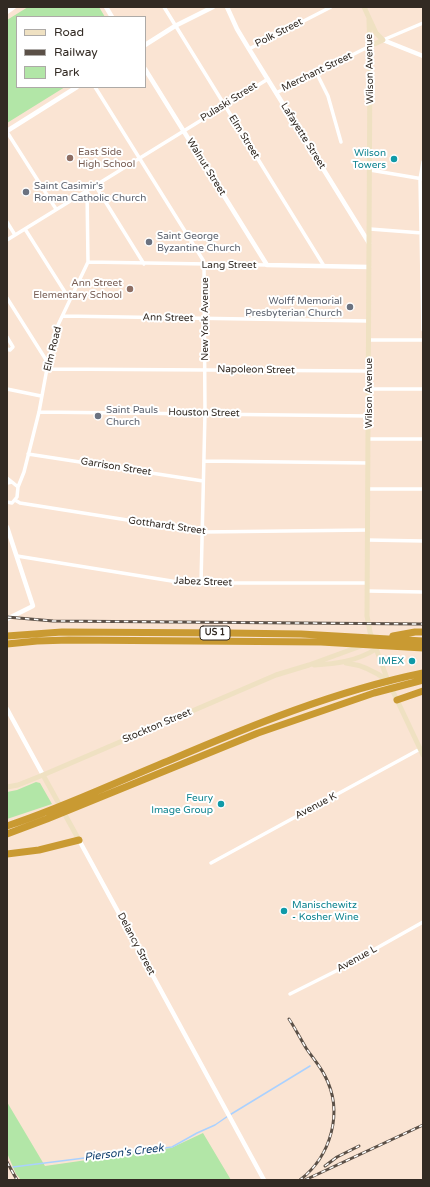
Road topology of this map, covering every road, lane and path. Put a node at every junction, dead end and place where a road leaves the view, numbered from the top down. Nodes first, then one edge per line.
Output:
1 (14, 7) edge
2 (106, 7) edge
3 (164, 7) edge
4 (213, 7) edge
5 (228, 7) edge
6 (332, 7) edge
7 (364, 7) edge
8 (7, 12) edge
9 (111, 16) edge
10 (369, 20) junction
11 (423, 23) edge
12 (176, 26) junction
13 (383, 40) junction
14 (146, 44) edge
15 (370, 46) junction
16 (249, 49) junction
17 (423, 56) edge
18 (146, 71) edge
19 (316, 72) junction
20 (268, 78) junction
21 (75, 88) edge
22 (96, 88) edge
23 (276, 92) junction
24 (224, 105) junction
25 (7, 131) edge
26 (183, 131) junction
27 (341, 142) dead end
28 (139, 158) junction
29 (423, 162) edge
30 (370, 170) junction
31 (422, 179) edge
32 (95, 185) junction
33 (87, 190) junction
34 (56, 209) junction
35 (7, 222) edge
36 (25, 229) junction
37 (370, 229) junction
38 (422, 233) edge
39 (15, 235) junction
40 (7, 240) edge
41 (369, 243) junction
42 (88, 262) junction
43 (144, 264) junction
44 (204, 265) junction
45 (267, 265) junction
46 (324, 266) junction
47 (369, 266) junction
48 (7, 298) edge
49 (70, 300) junction
50 (63, 316) junction
51 (205, 319) junction
52 (369, 321) junction
53 (423, 330) edge
54 (7, 337) edge
55 (369, 340) junction
56 (423, 340) edge
57 (7, 349) edge
58 (48, 363) junction
59 (48, 369) junction
60 (205, 370) junction
61 (369, 371) junction
62 (7, 389) edge
63 (369, 389) junction
64 (423, 389) edge
65 (41, 396) junction
66 (39, 412) junction
67 (204, 413) junction
68 (368, 416) junction
69 (368, 439) junction
70 (423, 439) edge
71 (28, 454) junction
72 (204, 461) junction
73 (368, 464) junction
74 (7, 478) edge
75 (203, 481) junction
76 (12, 482) junction
77 (7, 483) edge
78 (18, 487) junction
79 (369, 489) junction
80 (423, 489) edge
81 (15, 500) junction
82 (7, 502) edge
83 (7, 527) edge
84 (368, 530) junction
85 (203, 532) junction
86 (368, 540) junction
87 (423, 541) edge
88 (17, 556) junction
89 (201, 583) junction
90 (368, 583) junction
91 (368, 591) junction
92 (423, 592) edge
93 (7, 620) edge
94 (423, 632) edge
95 (7, 636) edge
96 (423, 640) edge
97 (374, 641) junction
98 (7, 644) edge
99 (376, 648) junction
100 (423, 648) edge
101 (340, 662) junction
102 (308, 665) junction
103 (423, 673) edge
104 (409, 680) junction
105 (423, 680) edge
106 (388, 681) junction
107 (423, 691) edge
108 (397, 700) junction
109 (7, 709) edge
110 (421, 749) edge
111 (423, 755) edge
112 (43, 775) junction
113 (7, 787) edge
114 (45, 816) junction
115 (7, 826) edge
116 (7, 834) edge
117 (79, 840) junction
118 (7, 854) edge
119 (211, 863) dead end
120 (423, 922) edge
121 (290, 994) dead end
122 (264, 1180) edge

1 - 8 street
2 - 9 street
3 - 12 street, Elm Street
4 - 12 street
5 - 16 street, Lafayette Street
6 - 16 street, Polk Street
7 - 10 main road
10 - 13 main road
10 - 15 main road, Wilson Avenue
11 - 13 street, Merchant Street
12 - 14 street
12 - 24 street, Elm Street
13 - 15 main road, Merchant Street
13 - 17 street
15 - 19 street, Merchant Street
15 - 30 main road, Wilson Avenue
16 - 20 street, Lafayette Street
18 - 26 street, Walnut Street
19 - 23 street, Merchant Street
19 - 27 street
20 - 23 street, Lafayette Street
20 - 24 street, Pulaski Street
21 - 25 street
22 - 28 street, New York Avenue
23 - 41 street, Lafayette Street
24 - 26 street, Pulaski Street
24 - 46 street, Elm Street
25 - 34 street
26 - 28 street, Pulaski Street
26 - 45 street, Walnut Street
28 - 32 street, Pulaski Street
28 - 44 street, New York Avenue
29 - 31 street
30 - 31 street
30 - 37 main road, Wilson Avenue
31 - 38 street
32 - 33 street, Pulaski Street
32 - 43 street
33 - 34 street, Pulaski Street
33 - 42 street, Elm Road
34 - 36 street, Pulaski Street
35 - 39 street
36 - 39 street, Pulaski Street
36 - 49 street
37 - 38 street
37 - 41 main road, Wilson Avenue
38 - 53 street
39 - 40 street, Pulaski Street
41 - 47 main road, Wilson Avenue
42 - 43 street, Lang Street
42 - 49 street, Elm Road
43 - 44 street, Lang Street
44 - 45 street, Lang Street
44 - 51 street, New York Avenue
45 - 46 street, Lang Street
46 - 47 street, Lang Street
47 - 52 main road, Wilson Avenue
48 - 58 street
49 - 50 street, Elm Road
50 - 51 street, Ann Street
50 - 58 street, Elm Road
51 - 52 street, Ann Street
51 - 60 street, New York Avenue
52 - 55 main road, Wilson Avenue
54 - 57 street
55 - 56 street
55 - 61 main road, Wilson Avenue
58 - 59 street, Elm Road
59 - 60 street, Napoleon Street
59 - 65 street, Elm Road
60 - 61 street, Napoleon Street
60 - 67 street, New York Avenue
61 - 63 main road, Wilson Avenue
62 - 65 street
63 - 64 street
63 - 68 main road, Wilson Avenue
65 - 66 street, Elm Road
66 - 67 street, Houston Street
66 - 71 street, Elm Road
67 - 68 street, Houston Street
67 - 72 street, New York Avenue
68 - 69 main road, Wilson Avenue
69 - 70 street
69 - 73 main road, Wilson Avenue
71 - 75 street, Garrison Street
71 - 78 street, Elm Road
72 - 73 street
72 - 75 street, New York Avenue
73 - 79 main road, Wilson Avenue
74 - 76 street
75 - 85 street, New York Avenue
76 - 77 street
76 - 78 street
78 - 81 street, Elm Road
79 - 80 street
79 - 84 main road, Wilson Avenue
81 - 82 street
81 - 85 street, Gotthardt Street
83 - 88 street
84 - 85 street, Gotthardt Street
84 - 86 main road, Wilson Avenue
85 - 89 street, New York Avenue
86 - 87 street
86 - 90 main road, Wilson Avenue
88 - 89 street, Jabez Street
88 - 93 street
89 - 90 street, Jabez Street
90 - 91 main road, Wilson Avenue
91 - 92 street
91 - 97 main road, Wilson Avenue
94 - 97 highway
95 - 96 highway, US 1
97 - 99 main road, Wilson Avenue
97 - 102 main road, Stockton Street
98 - 100 highway
99 - 101 main road, Stockton Street
99 - 106 main road, Wilson Avenue
101 - 102 main road, Stockton Street
101 - 106 main road
102 - 112 main road, Stockton Street
103 - 104 highway
104 - 105 highway
104 - 114 highway
106 - 108 main road, Wilson Avenue
107 - 108 highway
108 - 110 main road, Wilson Avenue
109 - 112 street, Delancy Street
110 - 111 main road, Wilson Avenue
110 - 119 street, Avenue K
112 - 113 main road, Stockton Street
112 - 117 main road, Delancy Street
114 - 115 highway
114 - 116 highway
117 - 118 highway
117 - 122 street, Delancy Street
120 - 121 street, Avenue L

